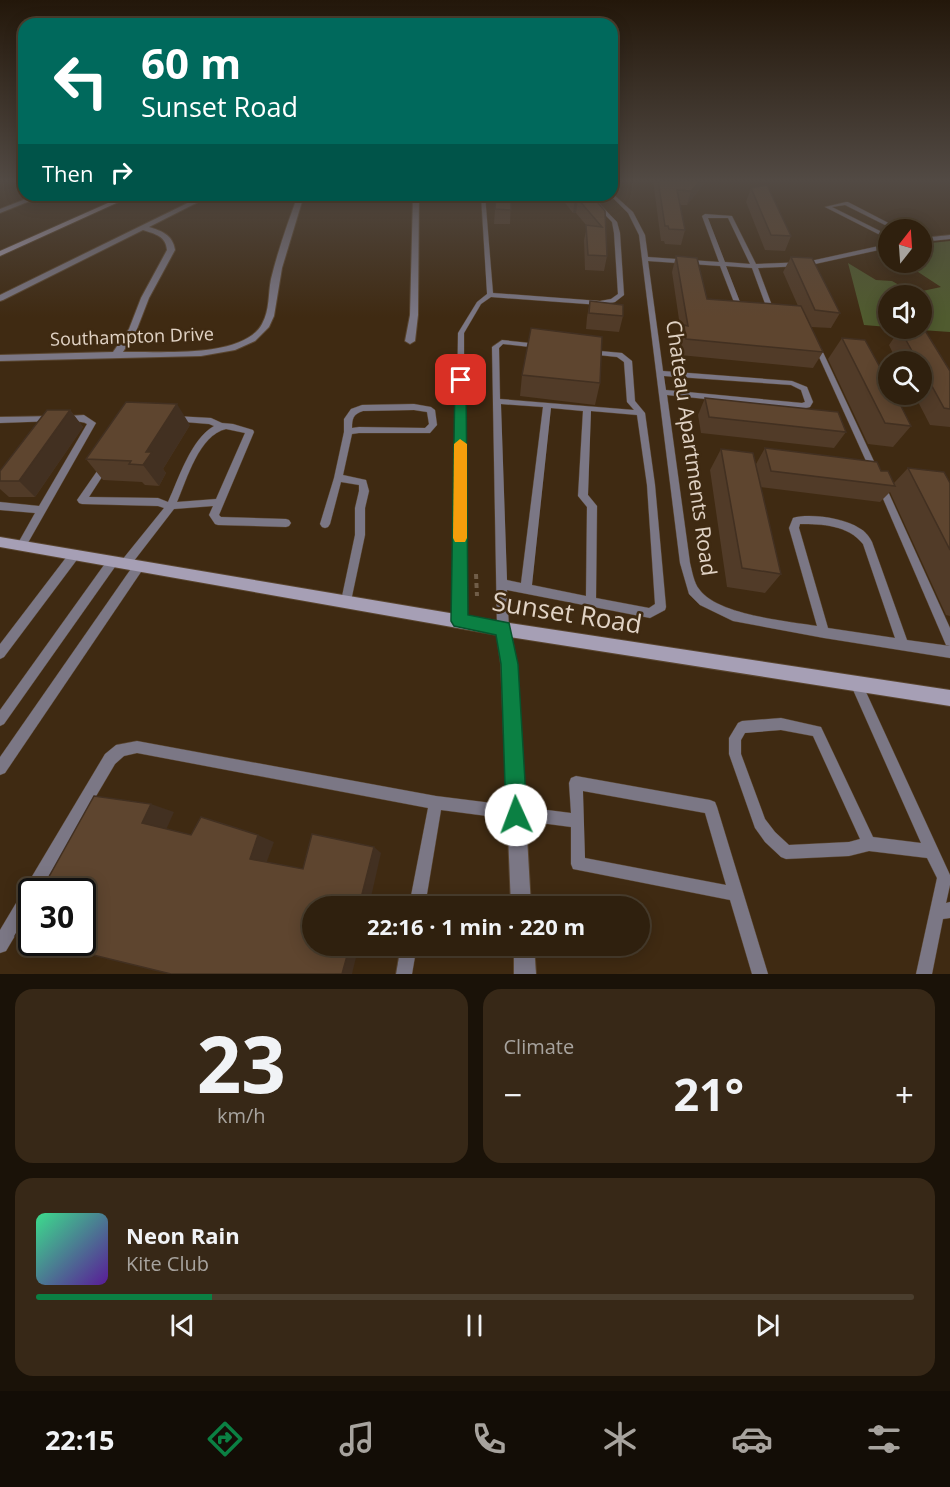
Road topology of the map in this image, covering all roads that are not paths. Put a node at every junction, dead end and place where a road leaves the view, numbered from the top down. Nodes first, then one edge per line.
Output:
1 (49, 225) edge
2 (63, 225) edge
3 (149, 225) edge
4 (290, 225) edge
5 (415, 225) edge
6 (485, 225) edge
7 (615, 225) edge
8 (638, 225) edge
9 (709, 225) edge
10 (734, 225) edge
11 (865, 225) edge
12 (144, 228) junction
13 (878, 232) edge
14 (950, 237) edge
15 (932, 239) edge
16 (0, 247) edge
17 (878, 248) edge
18 (0, 254) edge
19 (646, 259) junction
20 (724, 264) junction
21 (754, 266) junction
22 (490, 295) junction
23 (0, 298) edge
24 (410, 341) dead end
25 (549, 347) edge
26 (818, 348) edge
27 (584, 351) edge
28 (116, 356) junction
29 (0, 358) edge
30 (661, 374) junction
31 (663, 392) junction
32 (497, 401) junction
33 (547, 406) junction
34 (587, 410) junction
35 (641, 413) junction
36 (164, 418) edge
37 (0, 420) edge
38 (222, 427) junction
39 (348, 432) junction
40 (114, 454) edge
41 (338, 478) junction
42 (219, 502) junction
43 (0, 506) edge
44 (171, 506) junction
45 (41, 510) junction
46 (286, 524) dead end
47 (325, 524) dead end
48 (0, 542) edge
49 (22, 545) junction
50 (75, 554) junction
51 (126, 563) junction
52 (502, 584) junction
53 (526, 588) junction
54 (346, 601) junction
55 (591, 601) junction
56 (459, 621) junction
57 (503, 629) junction
58 (824, 633) junction
59 (950, 641) edge
60 (903, 645) junction
61 (950, 652) edge
62 (0, 653) edge
63 (856, 683) junction
64 (950, 698) edge
65 (0, 720) edge
66 (0, 768) edge
67 (436, 803) junction
68 (516, 815) junction
69 (578, 821) junction
70 (869, 844) junction
71 (932, 850) junction
72 (40, 878) edge
73 (736, 894) junction
74 (419, 896) edge
75 (520, 896) edge
76 (943, 911) edge
77 (18, 915) edge
78 (0, 945) edge
79 (407, 956) edge
80 (524, 956) edge
81 (404, 974) edge
82 (525, 974) edge
83 (760, 974) edge
84 (924, 974) edge

1 - 16 street
2 - 18 street
3 - 12 street
4 - 28 street, Southampton Drive
5 - 24 street
6 - 22 lane
7 - 22 lane
8 - 19 lane, Chateau Apartments Road
9 - 20 lane
10 - 21 lane
11 - 13 lane
12 - 23 street
12 - 28 street
14 - 15 lane
17 - 21 lane
19 - 20 lane
19 - 30 lane, Chateau Apartments Road
20 - 21 lane
20 - 21 lane
22 - 56 lane
25 - 32 lane
26 - 59 lane
27 - 35 lane
28 - 29 street, Southampton Drive
30 - 31 lane, Chateau Apartments Road
30 - 31 lane
31 - 58 lane, Chateau Apartments Road
32 - 33 lane
32 - 52 lane
33 - 34 lane
33 - 53 lane
34 - 35 lane
34 - 55 lane
35 - 55 lane
36 - 38 lane
37 - 45 lane
38 - 42 lane
38 - 44 lane
39 - 39 lane
39 - 41 lane
40 - 44 lane
41 - 47 lane
41 - 54 lane
42 - 44 lane
42 - 46 lane
43 - 45 lane
44 - 51 lane
45 - 49 lane
48 - 49 street, Sunset Road
49 - 50 street, Sunset Road
50 - 51 street, Sunset Road
50 - 62 lane
51 - 54 street, Sunset Road
51 - 65 lane
51 - 66 lane
52 - 53 lane
52 - 57 lane
53 - 55 lane
54 - 56 street, Sunset Road
56 - 57 street, Sunset Road
57 - 63 street, Sunset Road
57 - 68 street
58 - 60 lane, Chateau Apartments Road
58 - 60 lane
60 - 61 lane, Chateau Apartments Road
63 - 64 street, Sunset Road
63 - 71 lane
67 - 68 lane
67 - 72 lane
67 - 74 lane
68 - 69 lane
68 - 75 street
69 - 73 lane
69 - 73 lane
70 - 70 lane
70 - 71 lane
71 - 76 lane
73 - 83 lane
76 - 84 lane
77 - 78 lane
79 - 81 lane
80 - 82 street

